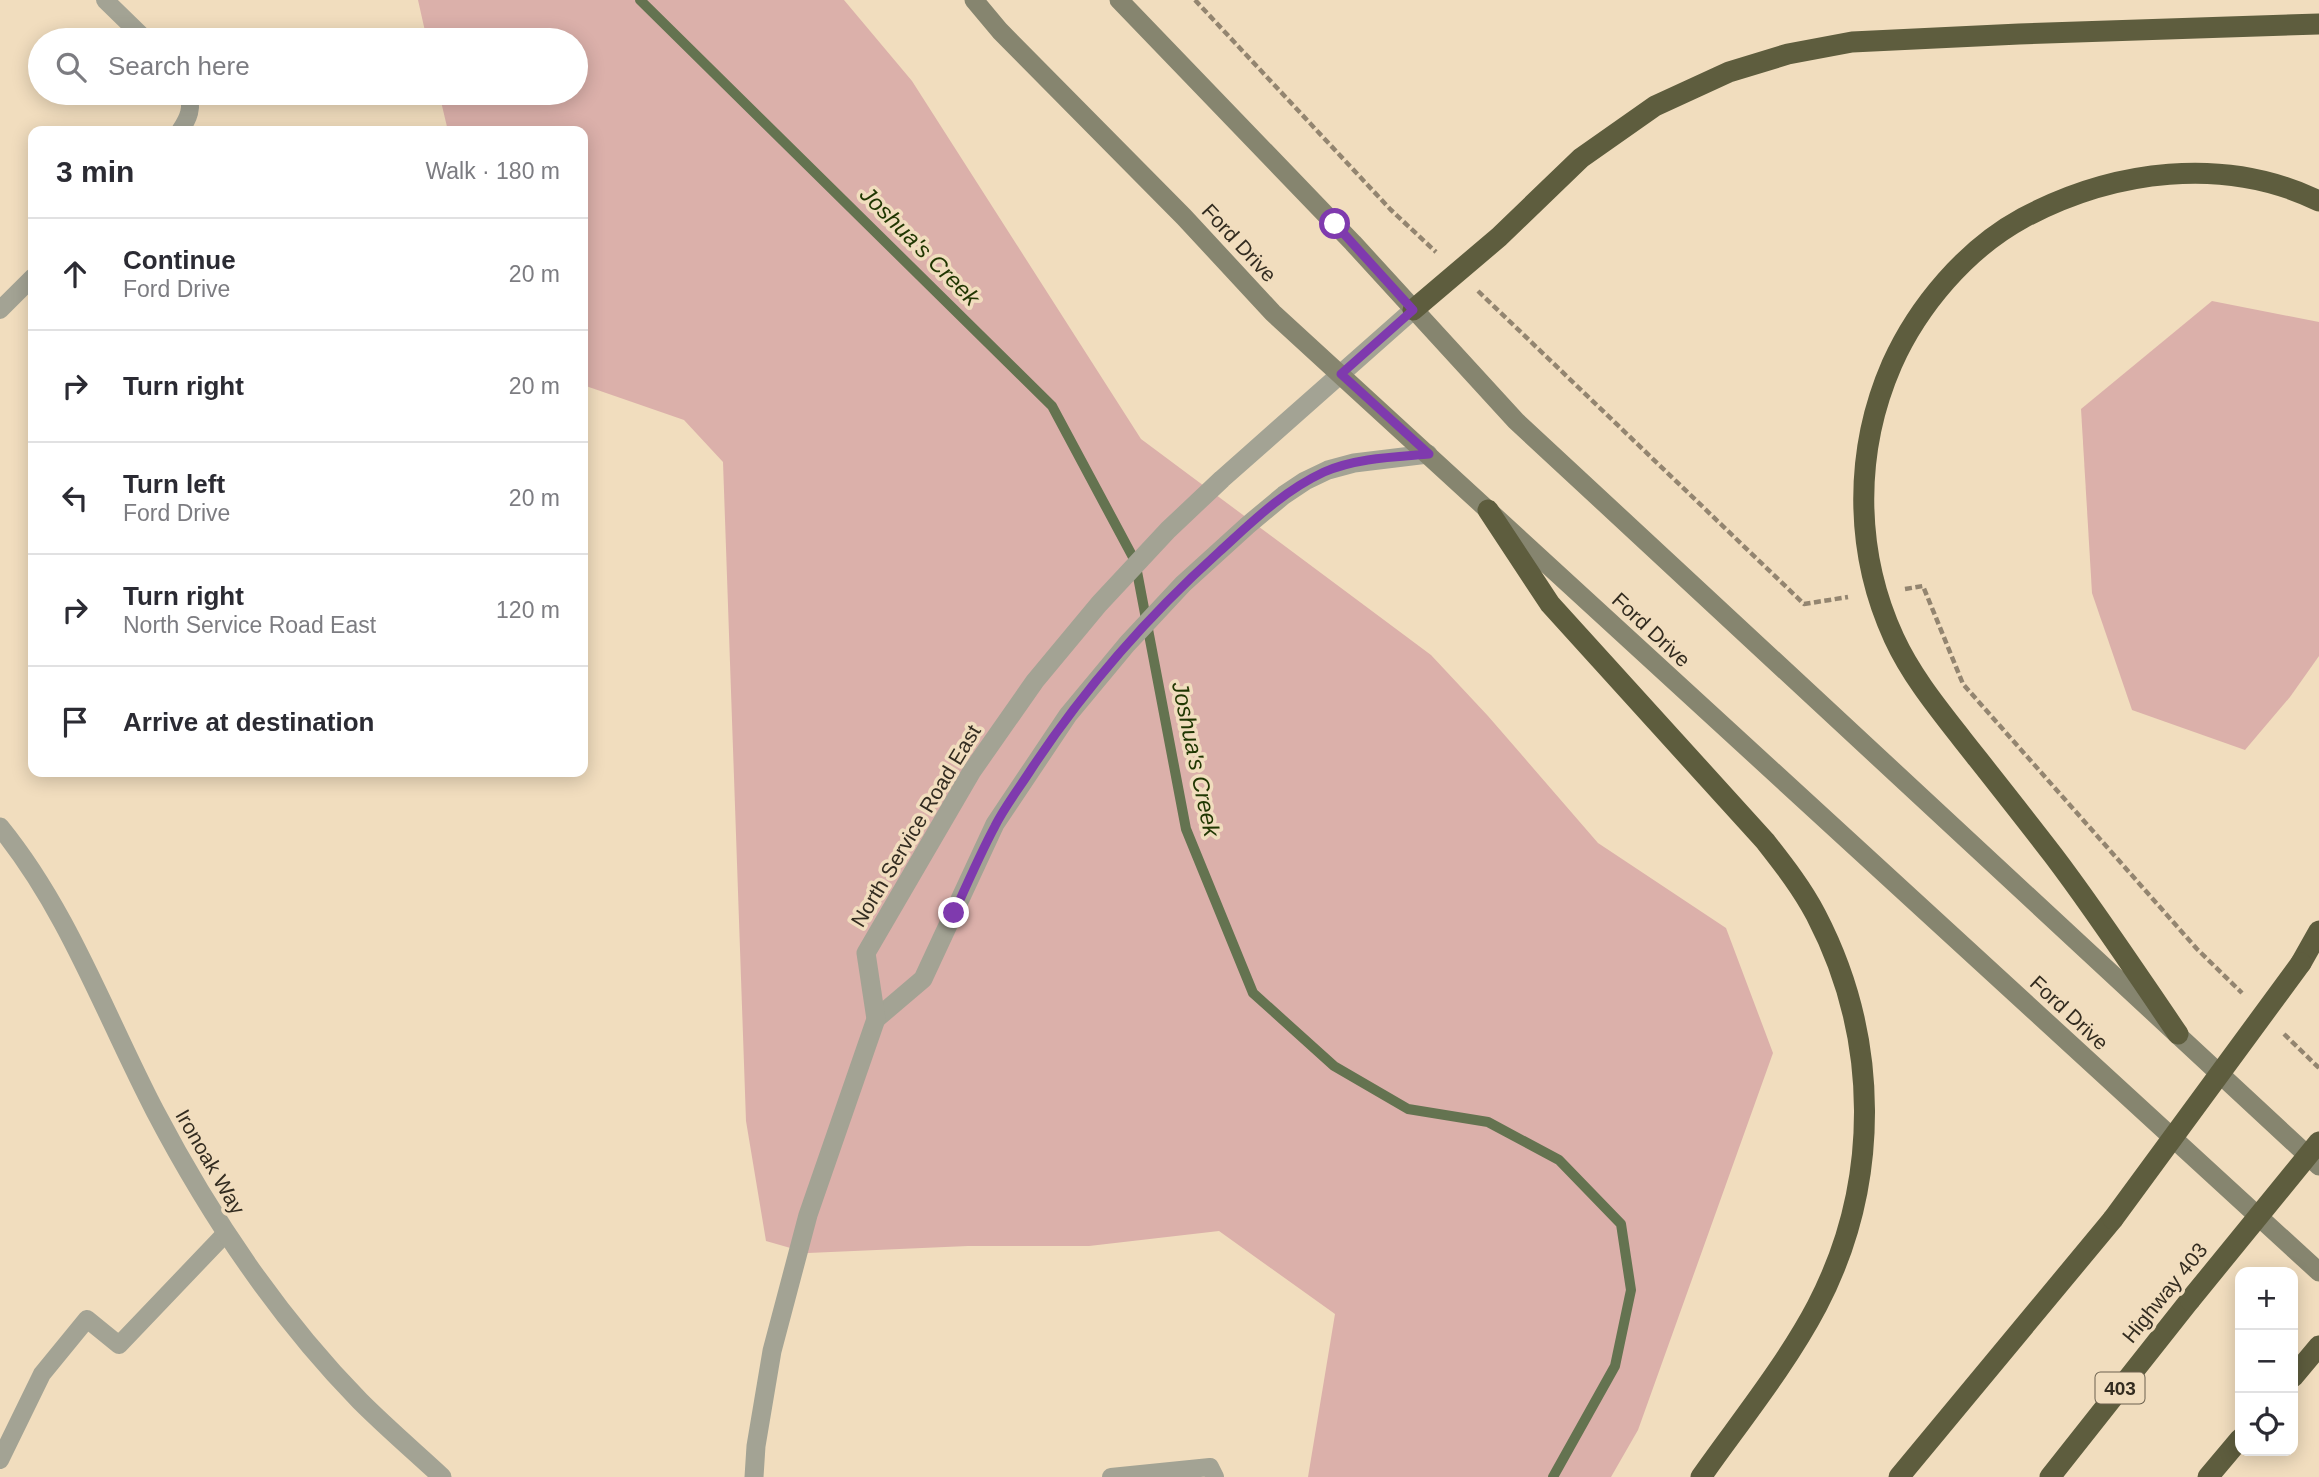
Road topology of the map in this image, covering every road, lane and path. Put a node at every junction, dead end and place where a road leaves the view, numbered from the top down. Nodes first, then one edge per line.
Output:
1 (105, 0) edge
2 (974, 0) edge
3 (1119, 0) edge
4 (1195, 0) edge
5 (2319, 24) edge
6 (134, 28) edge
7 (190, 105) edge
8 (183, 126) edge
9 (2319, 201) edge
10 (1391, 210) dead end
11 (28, 282) edge
12 (0, 310) edge
13 (1413, 310) junction
14 (1341, 374) junction
15 (1429, 454) junction
16 (1488, 510) junction
17 (0, 827) edge
18 (2319, 931) edge
19 (2319, 940) edge
20 (2301, 963) junction
21 (876, 1019) junction
22 (2178, 1034) junction
23 (2319, 1142) edge
24 (2319, 1166) edge
25 (225, 1234) junction
26 (2319, 1272) edge
27 (2319, 1346) edge
28 (2298, 1371) edge
29 (2235, 1445) edge
30 (0, 1460) edge
31 (442, 1477) edge
32 (754, 1477) edge
33 (1111, 1477) edge
34 (1215, 1477) edge
35 (1701, 1477) edge
36 (1899, 1477) edge
37 (2050, 1477) edge
38 (2208, 1477) edge

1 - 6 lane
2 - 14 main road, Ford Drive
3 - 13 main road
4 - 10 path
5 - 13 highway
7 - 8 lane
9 - 22 highway
11 - 12 lane
13 - 14 street, North Service Road East
13 - 22 main road
14 - 15 main road, Ford Drive
14 - 21 street, North Service Road East
15 - 16 main road, Ford Drive
15 - 21 street
16 - 26 main road, Ford Drive
16 - 35 highway
17 - 25 street, Ironoak Way
18 - 20 highway
19 - 20 street
20 - 36 highway, bridge
21 - 32 street, North Service Road East
22 - 24 main road
23 - 37 highway, Highway 403 / 403, bridge
25 - 30 lane
25 - 31 street, Ironoak Way
27 - 28 highway
29 - 38 highway
33 - 34 lane

